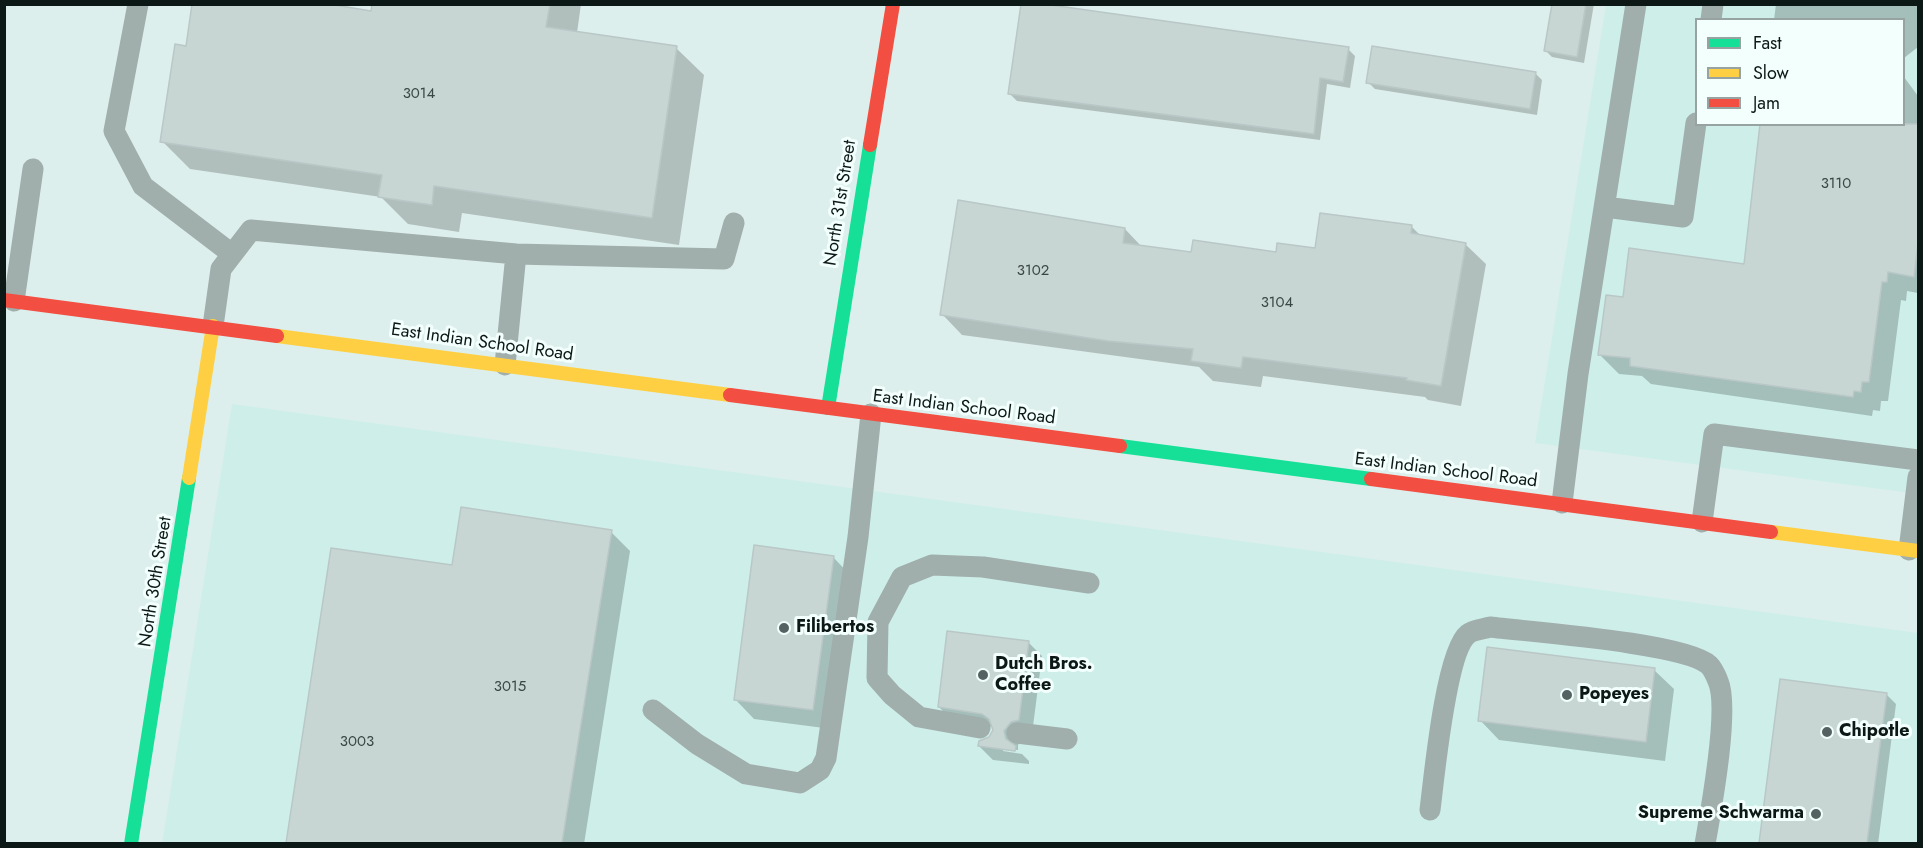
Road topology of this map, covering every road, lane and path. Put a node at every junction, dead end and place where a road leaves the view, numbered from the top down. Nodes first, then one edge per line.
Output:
1 (138, 4) edge
2 (892, 4) edge
3 (1636, 4) edge
4 (1696, 126) edge
5 (33, 169) dead end
6 (1605, 207) junction
7 (734, 223) dead end
8 (232, 254) junction
9 (516, 254) junction
10 (9, 300) edge
11 (213, 326) junction
12 (505, 365) junction
13 (828, 408) junction
14 (871, 414) junction
15 (1918, 460) edge
16 (1918, 477) edge
17 (1562, 503) junction
18 (1702, 522) junction
19 (1914, 551) edge
20 (1089, 583) dead end
21 (653, 710) dead end
22 (980, 728) dead end
23 (1017, 733) dead end
24 (1067, 739) dead end
25 (1430, 810) dead end
26 (131, 843) edge
27 (1705, 843) edge

1 - 8 lane
2 - 13 main road, North 31st Street
3 - 6 lane
4 - 6 lane
5 - 10 lane
6 - 17 lane
7 - 9 lane
8 - 9 lane
8 - 11 lane
9 - 12 lane
10 - 11 main road, East Indian School Road
11 - 12 main road, East Indian School Road
11 - 26 main road, North 30th Street
12 - 13 main road, East Indian School Road
13 - 14 main road, East Indian School Road
14 - 17 main road, East Indian School Road
14 - 21 lane
15 - 18 lane
16 - 19 lane
17 - 18 main road, East Indian School Road
18 - 19 main road, East Indian School Road
20 - 22 lane
23 - 24 lane
25 - 27 lane

